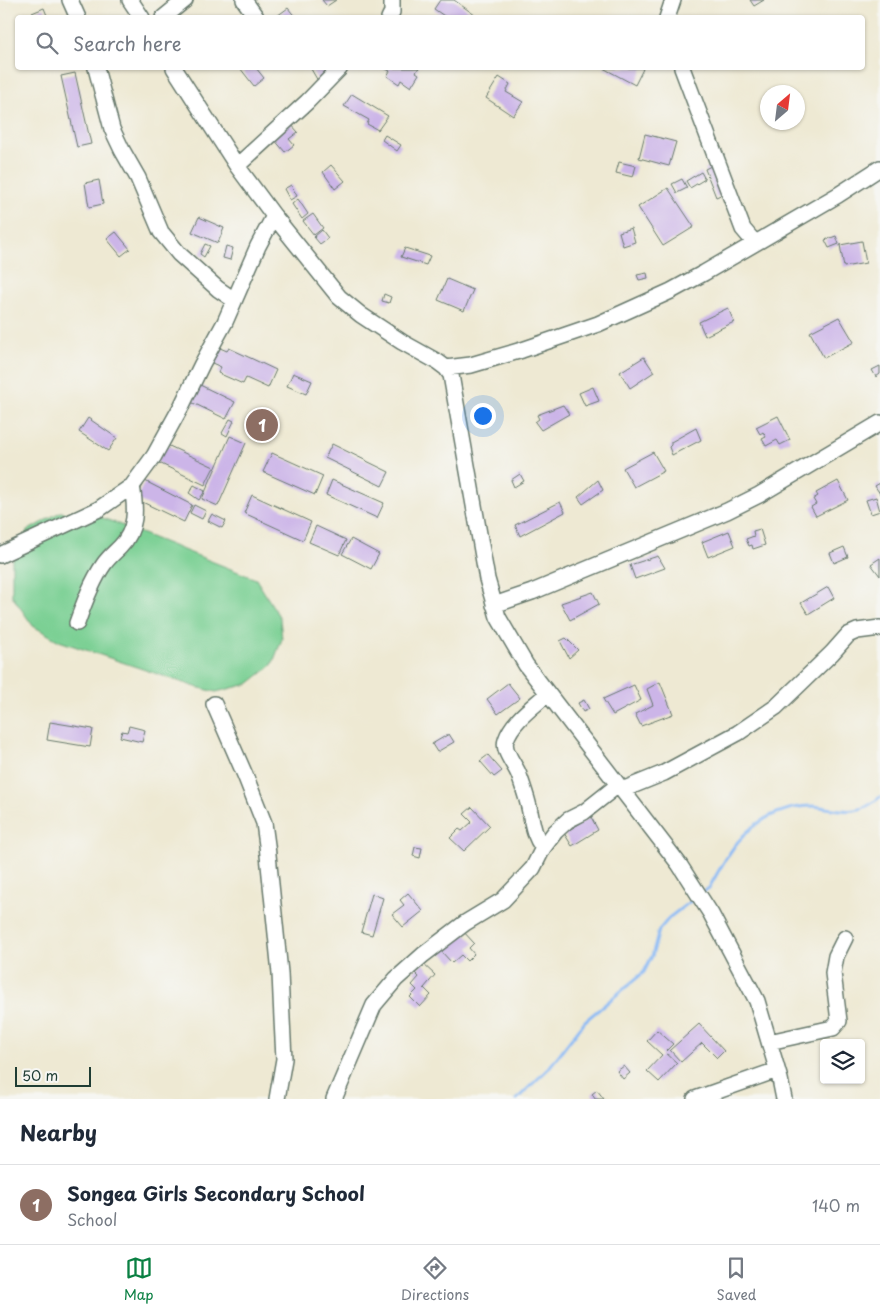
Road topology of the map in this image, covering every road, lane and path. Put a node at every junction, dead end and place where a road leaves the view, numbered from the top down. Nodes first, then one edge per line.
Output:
1 (70, 0) edge
2 (130, 0) edge
3 (185, 0) edge
4 (244, 0) edge
5 (392, 0) edge
6 (673, 0) edge
7 (77, 15) edge
8 (140, 15) edge
9 (166, 15) edge
10 (255, 15) edge
11 (390, 15) edge
12 (668, 15) edge
13 (97, 70) edge
14 (175, 70) edge
15 (338, 70) edge
16 (683, 70) edge
17 (237, 166) junction
18 (880, 168) edge
19 (274, 216) junction
20 (755, 243) junction
21 (234, 300) junction
22 (446, 368) junction
23 (880, 423) edge
24 (132, 486) junction
25 (0, 555) edge
26 (494, 605) junction
27 (77, 623) dead end
28 (880, 628) edge
29 (547, 694) junction
30 (214, 704) dead end
31 (620, 788) junction
32 (533, 830) junction
33 (555, 832) junction
34 (543, 848) junction
35 (845, 938) dead end
36 (769, 1042) junction
37 (777, 1070) junction
38 (277, 1099) edge
39 (334, 1099) edge
40 (694, 1099) edge
41 (784, 1099) edge

1 - 7 street
2 - 8 street
3 - 9 street
4 - 10 street
5 - 11 street
6 - 12 street
13 - 21 street
14 - 17 street
15 - 17 street
16 - 20 street
17 - 19 street
18 - 20 street
19 - 21 street
19 - 22 street
20 - 22 street
21 - 24 street
22 - 26 street
23 - 26 street
24 - 25 street
24 - 27 street
26 - 29 street
28 - 31 street
29 - 31 street
29 - 32 street
30 - 38 street
31 - 33 street
31 - 36 street
32 - 33 street
32 - 34 street
33 - 34 street
34 - 39 street
35 - 36 street
36 - 37 street
37 - 40 street
37 - 41 street

